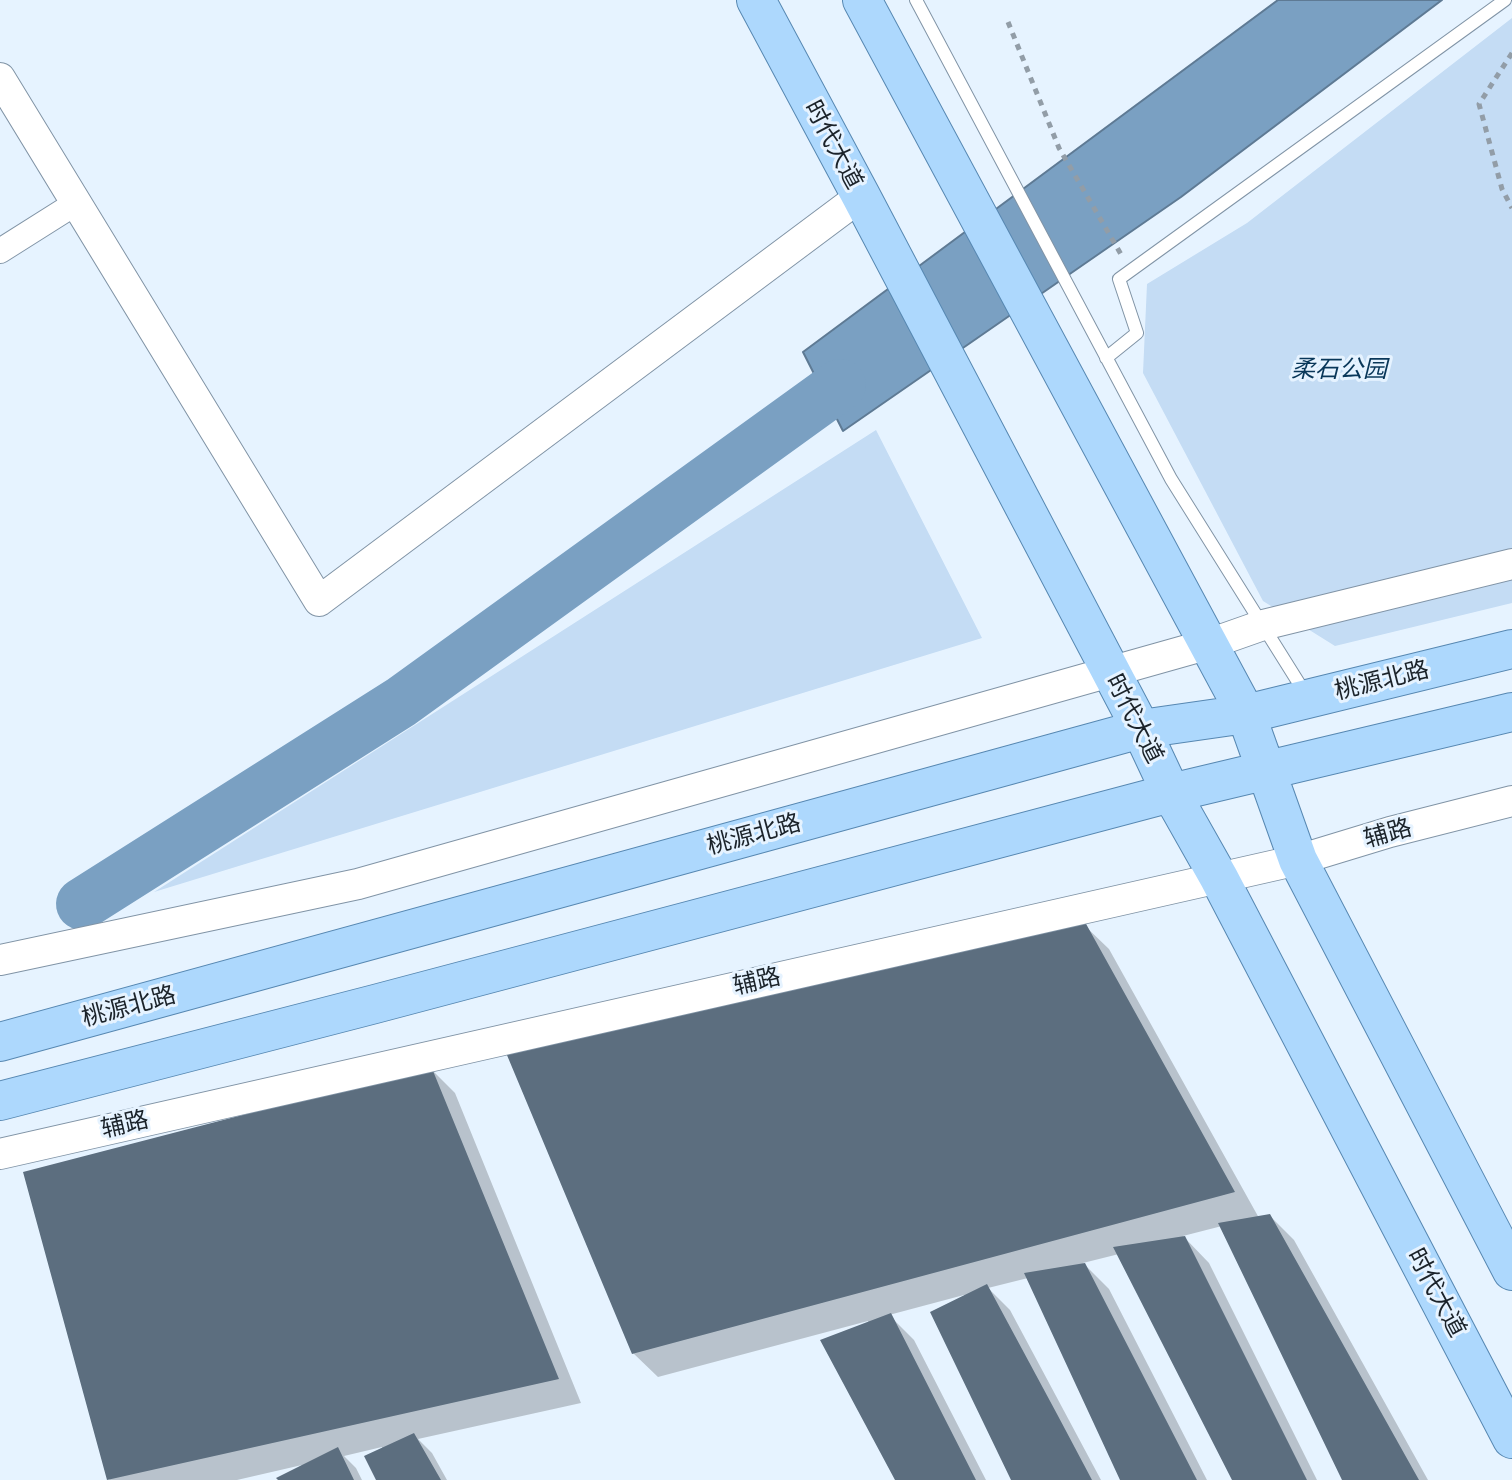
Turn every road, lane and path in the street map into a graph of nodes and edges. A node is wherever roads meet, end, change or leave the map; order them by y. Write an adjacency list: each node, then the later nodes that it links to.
1 (756, 0): 8 (main road, 时代大道)
2 (862, 0): 16 (main road)
3 (916, 0): 13 (lane)
4 (1505, 0): 12 (lane)
5 (1008, 22): 12 (path)
6 (1512, 53): 10 (path)
7 (0, 78): 9 (street)
8 (861, 196): 9 (street); 18 (main road, 时代大道)
9 (76, 203): 11 (street)
10 (1512, 208)
11 (0, 251)
12 (1131, 270): 13 (lane)
13 (1106, 358): 15 (lane)
14 (1512, 564): 15 (street)
15 (1263, 625): 16 (street); 19 (lane)
16 (1209, 644): 18 (street); 21 (main road)
17 (1512, 649): 19 (main road, 桃源北路)
18 (1110, 671): 22 (main road, 时代大道); 28 (street)
19 (1308, 699): 21 (main road, 桃源北路)
20 (1512, 712): 23 (main road)
21 (1246, 714): 22 (main road, 桃源北路); 23 (main road)
22 (1141, 729): 24 (main road, 时代大道); 29 (main road, 桃源北路)
23 (1267, 771): 24 (main road); 26 (main road)
24 (1171, 793): 27 (main road, 时代大道); 30 (main road)
25 (1512, 801): 26 (street, 辅路)
26 (1298, 860): 27 (street, 辅路); 32 (main road)
27 (1219, 878): 31 (street, 辅路); 33 (main road, 时代大道)
28 (0, 960)
29 (0, 1042)
30 (0, 1101)
31 (0, 1154)
32 (1512, 1271)
33 (1512, 1439)

